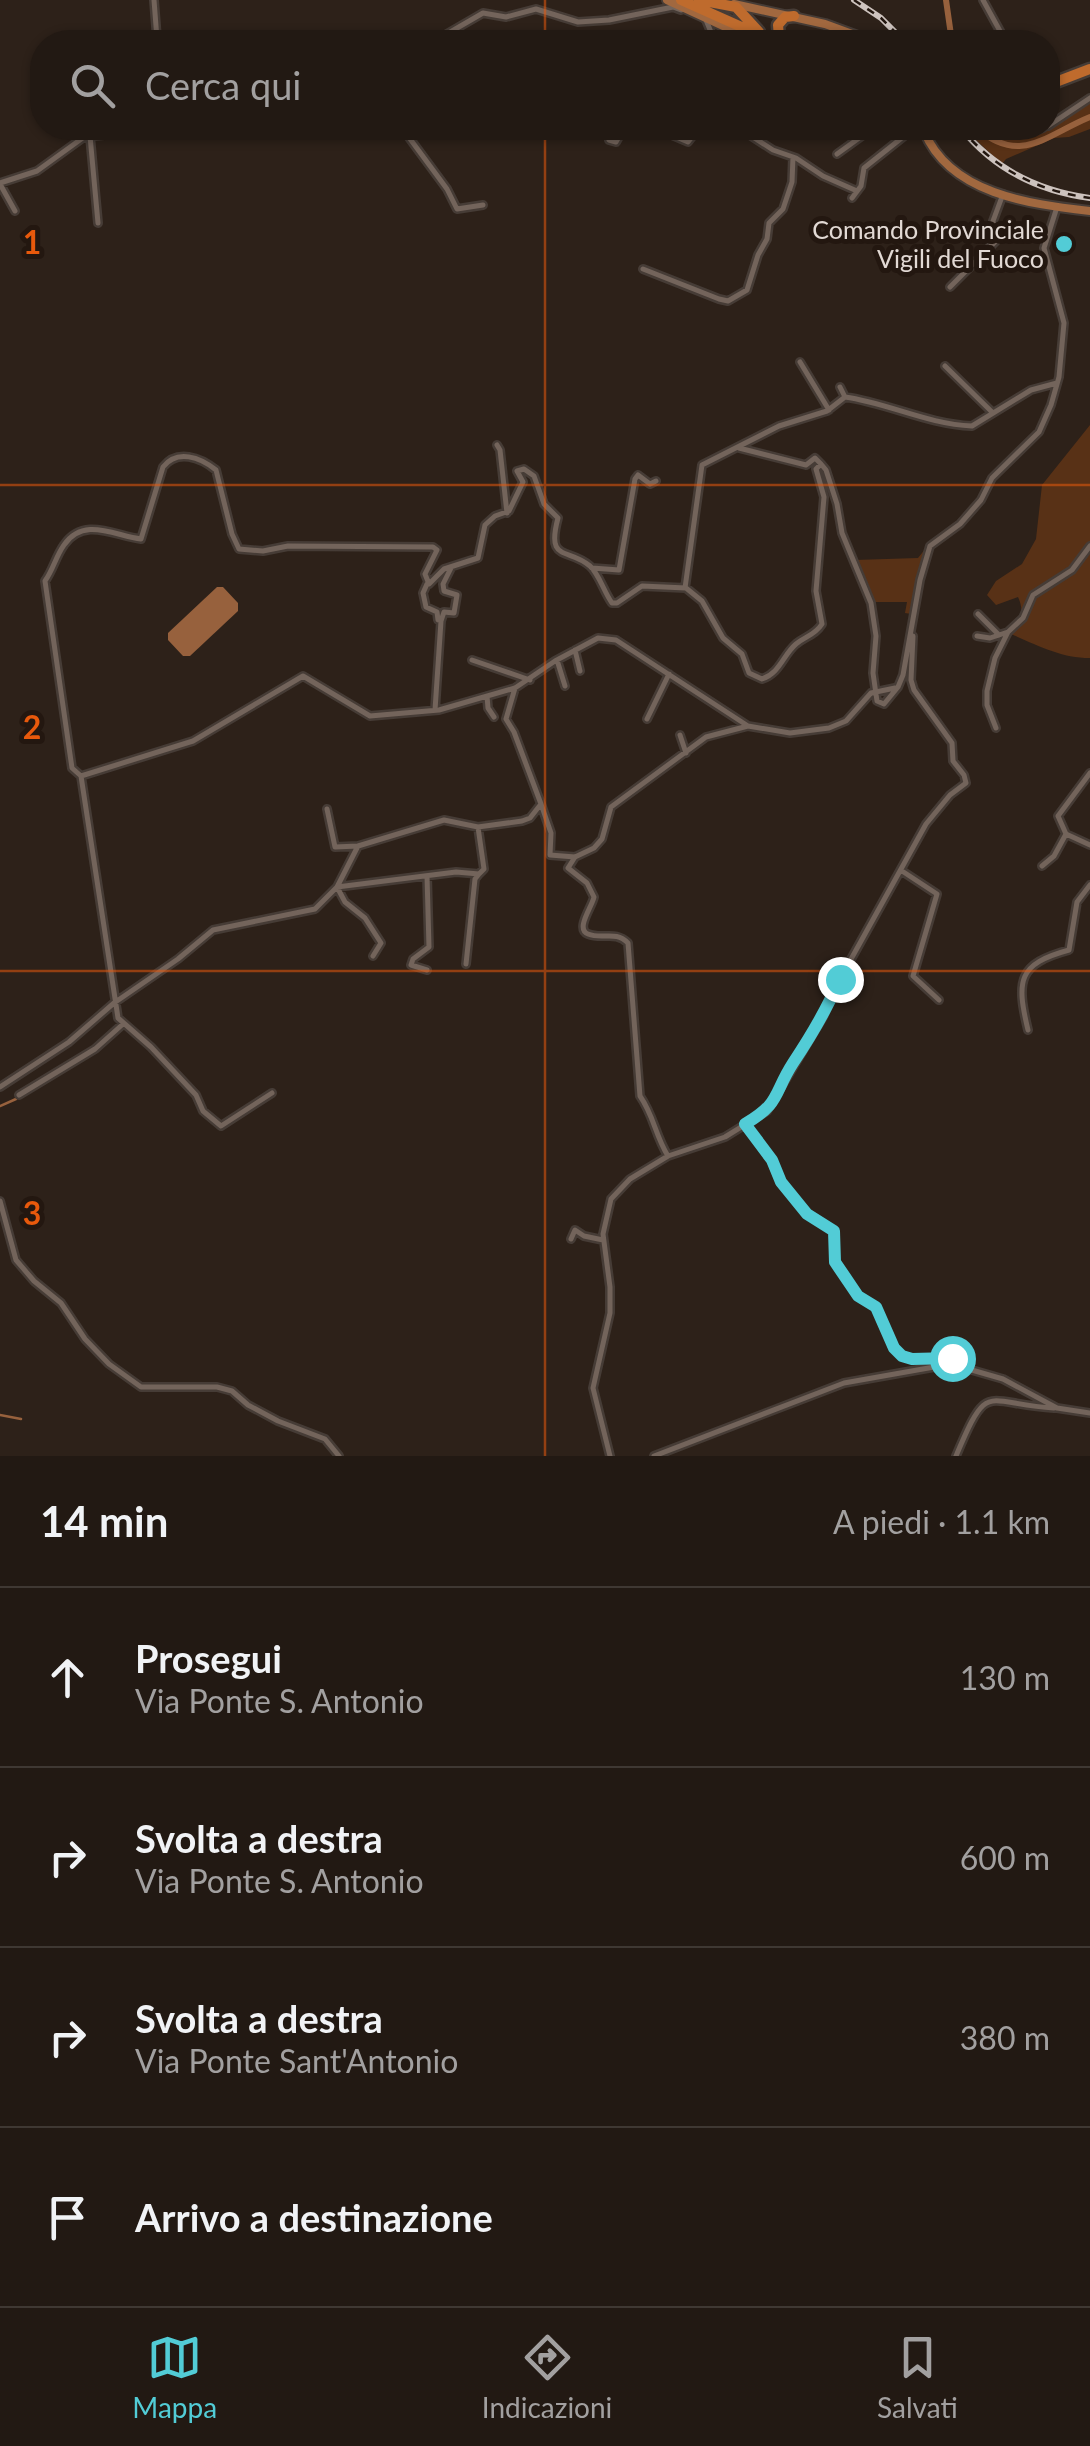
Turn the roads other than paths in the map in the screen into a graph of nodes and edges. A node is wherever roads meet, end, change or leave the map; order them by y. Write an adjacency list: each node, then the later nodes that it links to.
1 (154, 0): 10 (street)
2 (668, 0): 8 (main road)
3 (682, 0): 14 (highway)
4 (690, 0): 15 (highway)
5 (700, 0): 7 (highway)
6 (983, 0): 19 (street)
7 (724, 2): 9 (main road); 16 (highway)
8 (702, 16): 11 (street); 12 (street); 13 (main road)
9 (794, 16): 17 (highway); 18 (main road)
10 (156, 30)
11 (454, 30)
12 (712, 30)
13 (732, 30)
14 (745, 30)
15 (747, 30)
16 (752, 30)
17 (778, 30)
18 (837, 30)
19 (999, 30)
20 (1090, 69): 21 (highway)
21 (1060, 80)
22 (1090, 98): 23 (street)
23 (1060, 117)
24 (80, 140): 35 (street)
25 (90, 140): 43 (street)
26 (411, 140): 39 (street)
27 (609, 140): 28 (street)
28 (617, 140)
29 (758, 140): 34 (street)
30 (857, 140): 33 (street)
31 (905, 140): 36 (street)
32 (926, 140): 37 (main road)
33 (838, 154)
34 (793, 157): 36 (street); 44 (street)
35 (0, 183): 41 (street)
36 (857, 191): 38 (street)
37 (1003, 194): 40 (main road); 45 (street)
38 (852, 198)
39 (483, 206)
40 (1057, 207): 42 (main road); 48 (street)
41 (15, 211)
42 (1090, 212)
43 (98, 222)
44 (643, 269)
45 (950, 287)
46 (800, 362): 51 (street)
47 (945, 366): 52 (street)
48 (1057, 383): 52 (street); 65 (street)
49 (840, 387): 50 (street)
50 (845, 397): 51 (street); 52 (street)
51 (829, 410): 54 (street)
52 (992, 413)
53 (497, 445): 57 (street)
54 (738, 447): 55 (street); 62 (street)
55 (821, 464): 62 (street); 79 (street)
56 (656, 481): 60 (street)
57 (507, 513): 59 (street); 60 (street)
58 (1090, 546): 66 (street)
59 (452, 566): 61 (street); 64 (street)
60 (592, 568): 62 (street)
61 (427, 584): 64 (street); 89 (street)
62 (684, 588)
63 (978, 614): 67 (street)
64 (441, 621): 81 (street)
65 (912, 624): 77 (street); 98 (street)
66 (1008, 632): 67 (street); 85 (street)
67 (1000, 634): 68 (street)
68 (977, 636)
69 (575, 650): 71 (street); 72 (street); 73 (street)
70 (472, 660): 74 (street)
71 (557, 660): 74 (street); 75 (street)
72 (580, 670)
73 (671, 676): 76 (street); 83 (street); 84 (street)
74 (530, 680): 78 (street)
75 (565, 686)
76 (670, 686)
77 (898, 687): 79 (street); 79 (street)
78 (516, 688): 80 (street); 90 (street)
79 (876, 694): 84 (street)
80 (487, 696): 81 (street); 82 (street)
81 (435, 710): 89 (street)
82 (494, 718)
83 (648, 718)
84 (748, 726): 87 (street)
85 (996, 728)
86 (680, 736): 87 (street)
87 (686, 753): 96 (street)
88 (1090, 773): 93 (street)
89 (81, 776): 107 (street)
90 (542, 804): 92 (street); 96 (street)
91 (327, 810): 95 (street)
92 (478, 827): 95 (street); 99 (street)
93 (1066, 834): 94 (street); 97 (street)
94 (1090, 845)
95 (358, 846): 102 (street)
96 (576, 856): 114 (street)
97 (1042, 866)
98 (902, 871): 106 (street); 113 (street)
99 (479, 874): 100 (street); 104 (street)
100 (427, 876): 102 (street); 105 (street)
101 (1090, 886): 109 (street)
102 (337, 887): 103 (street); 107 (street)
103 (373, 956)
104 (466, 964)
105 (427, 970)
106 (939, 1000)
107 (114, 1003): 108 (street); 110 (street)
108 (123, 1024): 111 (street); 112 (street)
109 (1028, 1030)
110 (0, 1087)
111 (272, 1092)
112 (18, 1094)
113 (745, 1124): 114 (street); 118 (street)
114 (668, 1156): 117 (street)
115 (0, 1201): 121 (street)
116 (572, 1240): 117 (street)
117 (604, 1240): 122 (street)
118 (962, 1365): 119 (street); 123 (street)
119 (1056, 1408): 120 (street); 124 (street)
120 (1090, 1413)
121 (339, 1456)
122 (610, 1456)
123 (654, 1456)
124 (956, 1456)

